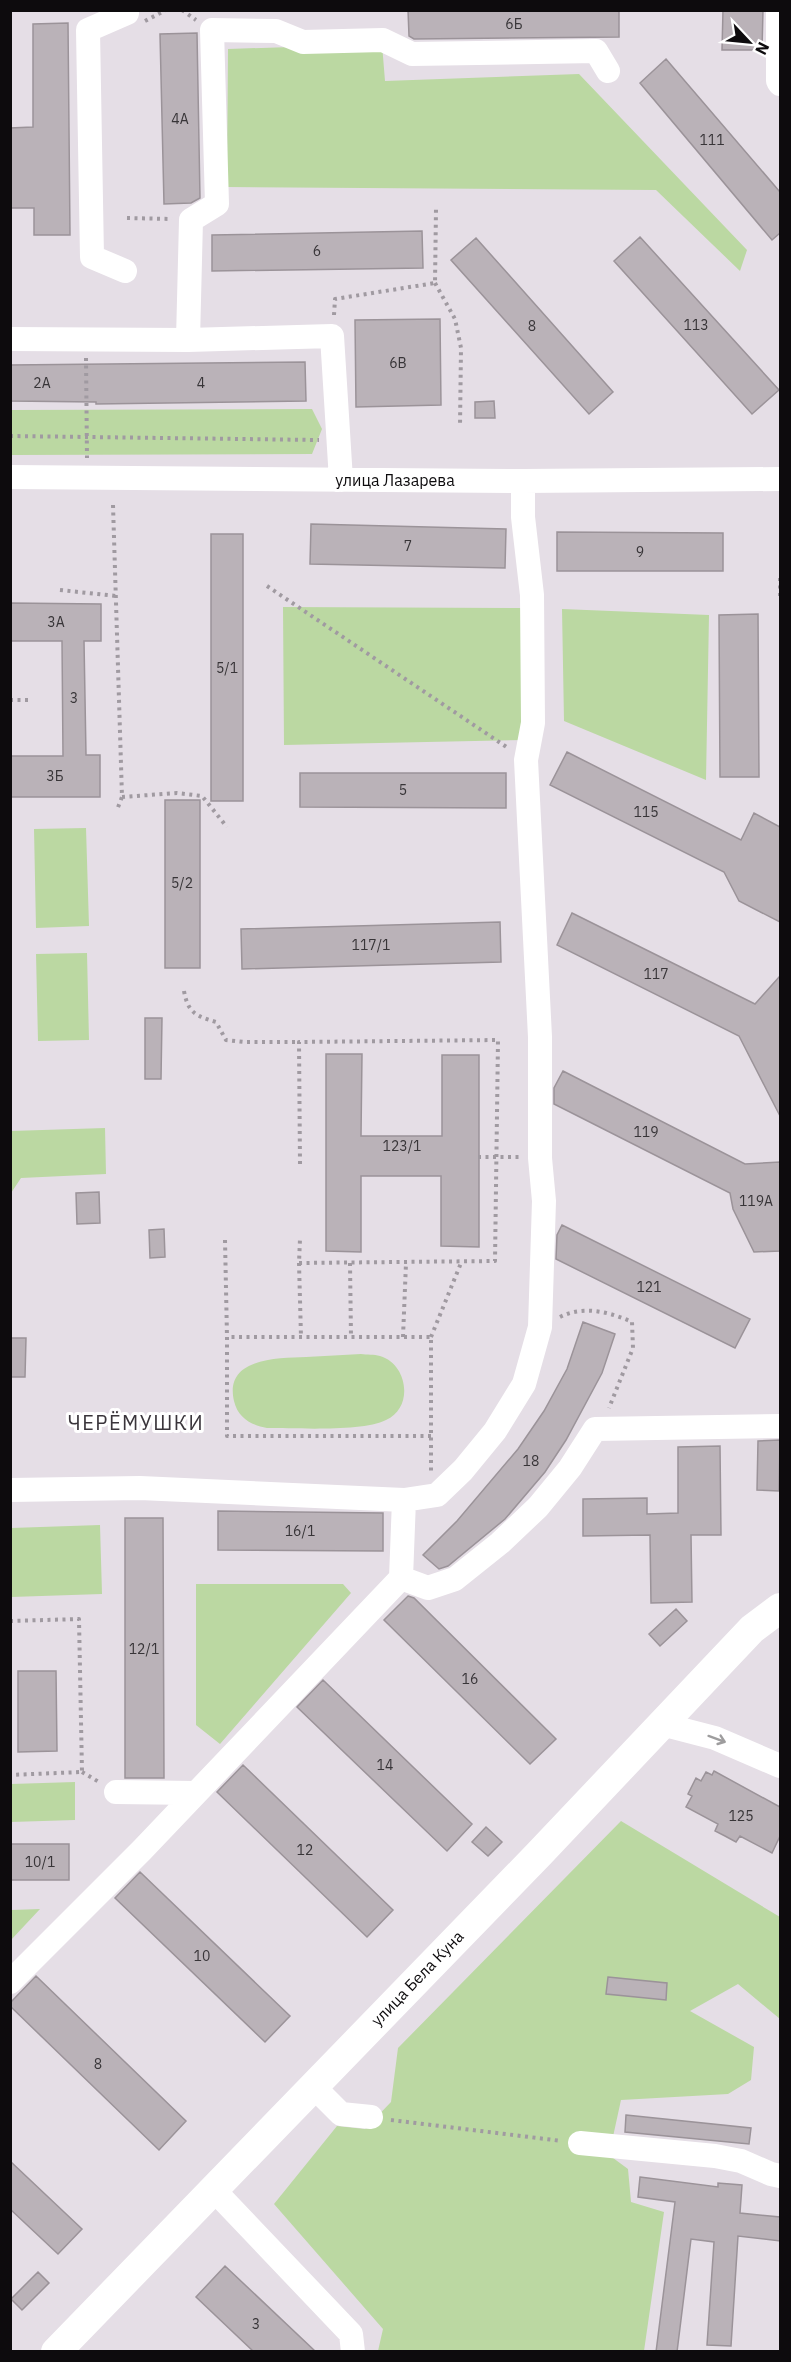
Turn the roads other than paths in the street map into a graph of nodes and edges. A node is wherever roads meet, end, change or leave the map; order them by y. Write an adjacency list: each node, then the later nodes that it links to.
1 (778, 10): 4 (street)
2 (127, 13): 5 (street)
3 (608, 71): 7 (street)
4 (780, 84)
5 (125, 271)
6 (10, 339): 7 (street)
7 (188, 340): 10 (street)
8 (10, 477): 10 (street, улица Лазарева)
9 (780, 479): 11 (street, улица Лазарева)
10 (341, 480): 11 (street, улица Лазарева)
11 (523, 481): 14 (street)
12 (780, 1426): 15 (street)
13 (10, 1490): 14 (street)
14 (404, 1500): 15 (street)
15 (401, 1578): 20 (street)
16 (780, 1608): 17 (main road, улица Бела Куна)
17 (661, 1724): 18 (street, one-way to 18); 22 (main road, улица Бела Куна)
18 (780, 1766)
19 (116, 1792): 20 (street)
20 (196, 1793): 21 (street)
21 (10, 1982)
22 (313, 2086): 23 (street); 26 (main road, улица Бела Куна)
23 (371, 2117)
24 (580, 2143): 25 (street)
25 (780, 2176)
26 (213, 2189): 27 (main road, улица Бела Куна); 28 (street)
27 (56, 2352)
28 (353, 2352)

